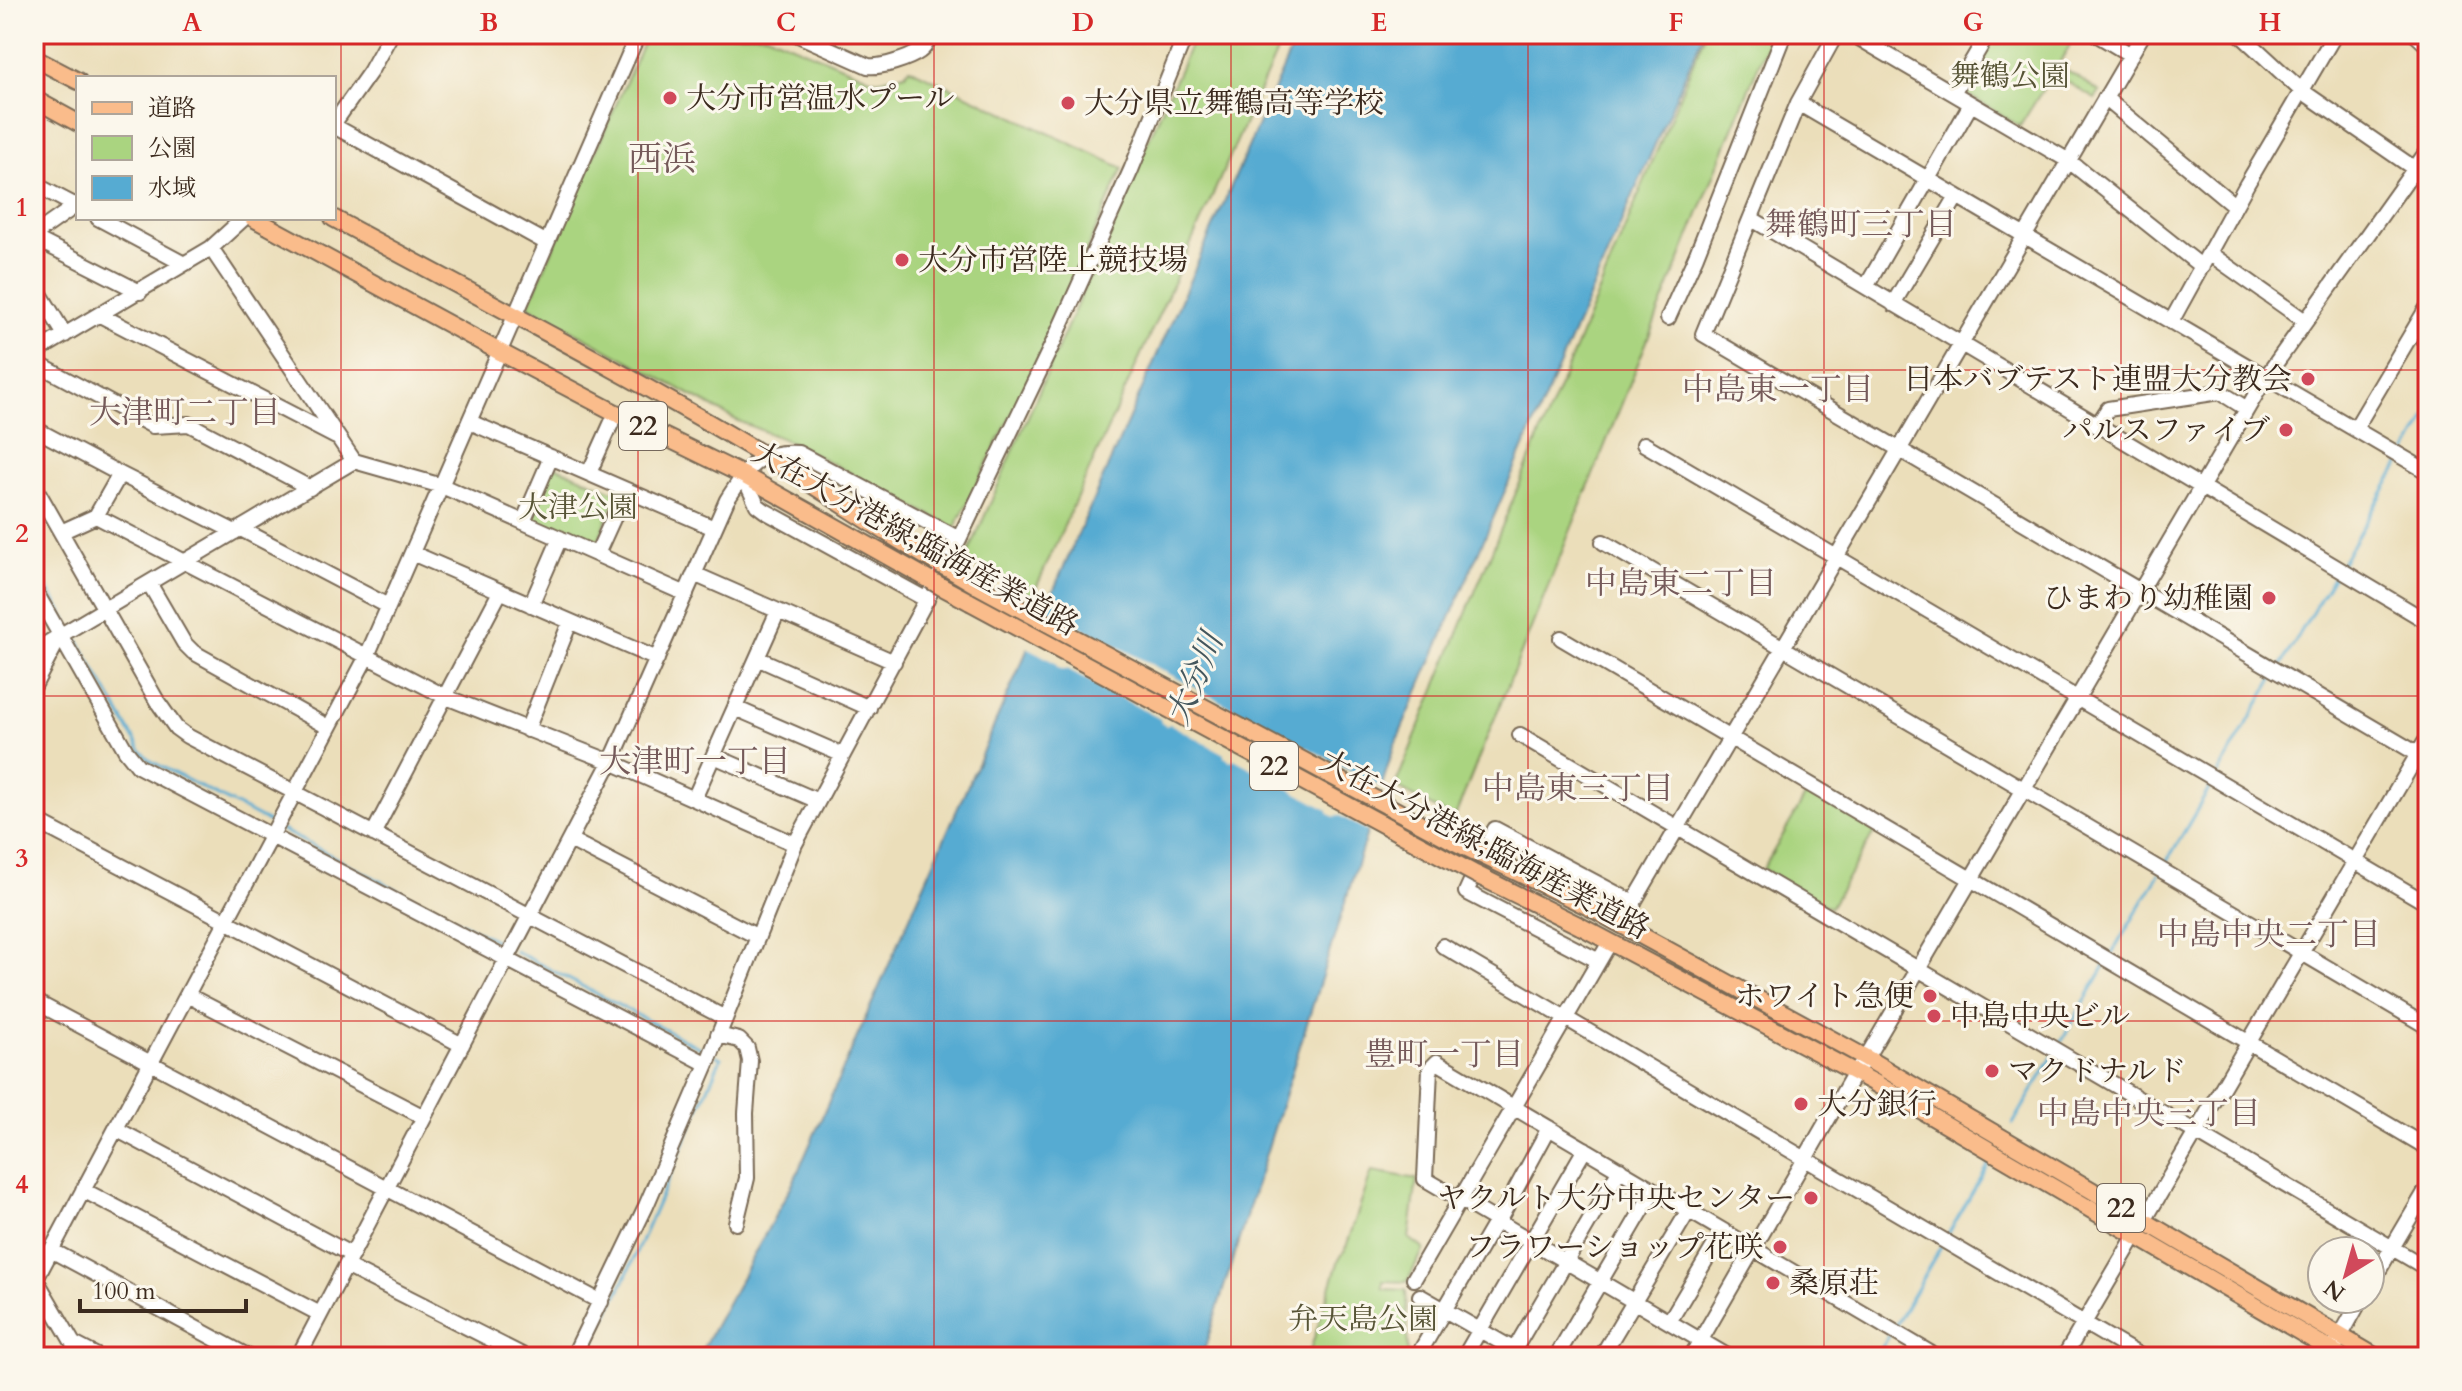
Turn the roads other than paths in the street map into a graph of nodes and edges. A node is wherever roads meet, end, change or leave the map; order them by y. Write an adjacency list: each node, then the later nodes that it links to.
1 (391, 34): 26 (street)
2 (638, 34): 46 (street)
3 (796, 34): 4 (street)
4 (931, 34)
5 (1186, 34): 94 (street)
6 (1784, 34): 58 (street)
7 (1836, 34): 24 (street)
8 (1852, 34): 21 (street)
9 (1988, 34): 21 (street)
10 (2096, 34): 17 (street)
11 (2143, 34): 17 (street)
12 (2240, 34): 20 (street)
13 (2317, 34): 15 (street)
14 (2415, 34): 16 (street)
15 (2332, 40): 20 (street)
16 (2428, 46)
17 (2131, 55): 22 (street)
18 (34, 58): 19 (main road)
19 (76, 80)
20 (2302, 91): 31 (street); 37 (street)
21 (1953, 93): 25 (street)
22 (2105, 98): 30 (street); 37 (street)
23 (34, 99): 27 (main road)
24 (1798, 103): 33 (street); 39 (street)
25 (1971, 104): 30 (street); 33 (street)
26 (336, 121)
27 (76, 122)
28 (336, 125): 46 (street)
29 (2428, 150): 31 (street)
30 (2069, 161): 45 (street); 50 (street)
31 (2413, 170): 32 (street); 59 (street)
32 (2428, 178)
33 (1928, 179): 35 (street); 52 (street)
34 (34, 184): 36 (street)
35 (1957, 196): 45 (street); 54 (street)
36 (76, 205)
37 (2235, 206): 48 (street)
38 (76, 207): 44 (street)
39 (1752, 219): 52 (street); 75 (street)
40 (102, 220): 49 (street)
41 (242, 220): 47 (street)
42 (257, 220): 63 (main road, 大在大分港線;臨海産業道路 / 22)
43 (336, 220): 57 (main road, 大在大分港線;臨海産業道路 / 22)
44 (34, 236): 53 (street)
45 (2025, 236): 60 (street); 62 (street)
46 (547, 243): 57 (street)
47 (211, 248): 49 (street); 73 (street)
48 (2209, 253): 50 (street); 59 (street)
49 (184, 264): 53 (street)
50 (2202, 267): 60 (street)
51 (34, 284): 61 (street)
52 (1866, 287): 54 (street)
53 (140, 292): 56 (street)
54 (1893, 304): 62 (street)
55 (2428, 306): 71 (street)
56 (100, 315): 61 (street); 73 (street)
57 (515, 316): 63 (street); 76 (main road, 大在大分港線;臨海産業道路 / 22)
58 (1668, 318)
59 (2305, 321): 66 (street)
60 (2171, 322): 66 (street)
61 (65, 335): 64 (street)
62 (1961, 345): 70 (street); 75 (street)
63 (500, 352): 68 (main road, 大在大分港線;臨海産業道路 / 22); 69 (street)
64 (34, 353)
65 (34, 362): 85 (street)
66 (2266, 377): 67 (street); 71 (street)
67 (2247, 409): 70 (street); 86 (street)
68 (616, 413): 80 (street); 82 (main road, 大在大分港線;臨海産業道路 / 22)
69 (470, 422): 77 (street); 84 (street)
70 (2097, 426): 86 (street)
71 (2355, 429): 79 (street)
72 (34, 432): 81 (street)
73 (340, 439): 78 (street)
74 (1644, 444): 98 (street)
75 (1900, 450): 98 (street); 103 (street)
76 (765, 456): 82 (street); 94 (street); 151 (main road, 大在大分港線;臨海産業道路 / 22, bridge)
77 (551, 457): 80 (street); 89 (street)
78 (354, 461): 84 (street); 85 (street)
79 (2428, 472)
80 (589, 473): 87 (street)
81 (120, 474): 88 (street); 91 (street)
82 (743, 475): 90 (street); 106 (street); 153 (main road, 大在大分港線;臨海産業道路 / 22, bridge)
83 (34, 485): 92 (street)
84 (442, 486): 89 (street); 96 (street)
85 (310, 488): 91 (street)
86 (2200, 488): 103 (street); 112 (street)
87 (626, 490): 90 (street); 97 (street)
88 (96, 516): 92 (street); 99 (street)
89 (523, 522): 93 (street)
90 (714, 528): 100 (street)
91 (238, 530): 99 (street); 108 (street)
92 (61, 532): 109 (street)
93 (560, 538): 97 (street); 107 (street)
94 (959, 539): 106 (street)
95 (1603, 542): 115 (street)
96 (412, 553): 104 (street); 108 (street)
97 (597, 554): 105 (street)
98 (1837, 558): 115 (street); 123 (street)
99 (183, 563): 101 (street); 117 (street)
100 (694, 574): 105 (street); 110 (street)
101 (149, 583): 109 (street); 126 (street)
102 (34, 589): 113 (street)
103 (2140, 591): 123 (street); 133 (street)
104 (500, 592): 107 (street); 122 (street)
105 (686, 594): 119 (street)
106 (927, 600): 120 (street)
107 (531, 605): 111 (street)
108 (388, 606): 117 (street)
109 (105, 609): 113 (street); 136 (street)
110 (778, 611): 118 (street); 120 (street)
111 (570, 622): 119 (street); 127 (street)
112 (2428, 622)
113 (68, 632): 116 (street); 121 (street); 141 (street)
114 (1561, 638): 130 (street)
115 (1784, 648): 130 (street); 135 (street)
116 (34, 651)
117 (366, 658): 122 (street); 126 (street)
118 (757, 658): 124 (street); 125 (street)
119 (657, 659): 134 (street)
120 (894, 662): 125 (street)
121 (34, 686)
122 (446, 697): 127 (street); 142 (street)
123 (2077, 698): 135 (street); 145 (street)
124 (735, 708): 131 (street); 132 (street)
125 (869, 708): 131 (street)
126 (328, 727): 136 (street)
127 (527, 730): 134 (street)
128 (1520, 735): 140 (street)
129 (2428, 737): 133 (street)
130 (1731, 738): 140 (street); 146 (street)
131 (843, 755): 138 (street)
132 (714, 756): 137 (street); 138 (street)
133 (2423, 757): 145 (street)
134 (611, 762): 137 (street); 143 (street)
135 (2024, 789): 146 (street); 156 (street)
136 (294, 793): 141 (street); 142 (street)
137 (694, 799): 144 (street)
138 (818, 801): 144 (street)
139 (34, 820): 150 (street)
140 (1678, 828): 147 (street); 158 (street)
141 (274, 830): 150 (street); 155 (street)
142 (373, 834): 149 (street)
143 (570, 840): 149 (street); 152 (street)
144 (795, 844): 152 (street)
145 (2355, 861): 148 (street); 156 (street)
146 (1971, 879): 158 (street); 164 (street)
147 (1634, 903): 151 (street); 157 (street)
148 (2428, 904)
149 (530, 916): 155 (street); 161 (street)
150 (226, 921): 159 (street); 165 (street)
151 (1621, 924): 167 (main road, 大在大分港線;臨海産業道路 / 22)
152 (758, 937): 161 (street)
153 (1610, 942): 157 (street); 169 (main road, 大在大分港線;臨海産業道路 / 22)
154 (1443, 946): 162 (street)
155 (510, 953): 165 (street); 166 (street)
156 (2301, 953): 163 (street); 164 (street)
157 (1599, 961): 162 (street)
158 (1918, 970): 167 (street); 174 (street)
159 (187, 995): 168 (street); 171 (street)
160 (34, 1001): 168 (street)
161 (725, 1018): 166 (street)
162 (1566, 1018): 170 (street); 177 (street)
163 (2428, 1027)
164 (2249, 1042): 174 (street); 175 (street)
165 (462, 1045): 171 (street)
166 (711, 1052): 186 (street); 201 (street)
167 (1866, 1058): 169 (street); 187 (main road, 大在大分港線;臨海産業道路 / 22)
168 (150, 1063): 173 (street); 180 (street)
169 (1855, 1072): 177 (street); 187 (main road, 大在大分港線;臨海産業道路 / 22)
170 (1514, 1107): 172 (street); 183 (street); 183 (street)
171 (424, 1117): 180 (street)
172 (1549, 1128): 176 (street); 185 (street)
173 (116, 1129): 181 (street); 194 (street)
174 (2196, 1133): 187 (street); 191 (street)
175 (2428, 1148)
176 (1585, 1149): 178 (street); 189 (street)
177 (1805, 1159): 190 (street); 207 (street)
178 (1620, 1169): 182 (street); 195 (street)
179 (2428, 1187): 191 (street)
180 (387, 1188): 194 (street); 201 (street)
181 (83, 1190): 192 (street); 204 (street)
182 (1654, 1190): 184 (street); 199 (street)
183 (1460, 1200): 185 (street); 198 (street)
184 (1689, 1210): 188 (street); 202 (street)
185 (1498, 1222): 189 (street); 203 (street)
186 (736, 1223)
187 (2140, 1228): 207 (street); 210 (main road, 大在大分港線;臨海産業道路 / 22)
188 (1723, 1231): 190 (street); 206 (street)
189 (1531, 1241): 195 (street); 208 (street)
190 (1753, 1248): 209 (street); 224 (street)
191 (2392, 1248): 193 (street); 196 (street)
192 (51, 1250): 197 (street); 214 (street)
193 (2386, 1258)
194 (349, 1260): 204 (street); 216 (street)
195 (1566, 1262): 199 (street); 212 (street)
196 (2428, 1269)
197 (35, 1278): 211 (street)
198 (1414, 1279)
199 (1601, 1282): 202 (street); 220 (street)
200 (1420, 1296): 203 (street)
201 (601, 1302): 217 (street)
202 (1635, 1302): 206 (street); 221 (street)
203 (1444, 1309): 208 (street); 218 (street)
204 (320, 1314): 215 (street)
205 (2353, 1315): 210 (street)
206 (1669, 1322): 209 (street)
207 (2084, 1323): 225 (street); 226 (street)
208 (1480, 1329): 212 (street); 219 (street)
209 (1699, 1340): 222 (street); 223 (street)
210 (2338, 1345): 227 (main road, 大在大分港線;臨海産業道路 / 22)
211 (77, 1350): 213 (street)
212 (1517, 1355)
213 (99, 1357)
214 (249, 1357)
215 (298, 1357)
216 (526, 1357)
217 (573, 1357)
218 (1417, 1357)
219 (1464, 1357)
220 (1556, 1357)
221 (1601, 1357)
222 (1691, 1357)
223 (1729, 1357)
224 (1937, 1357)
225 (2064, 1357)
226 (2142, 1357)
227 (2376, 1357)

